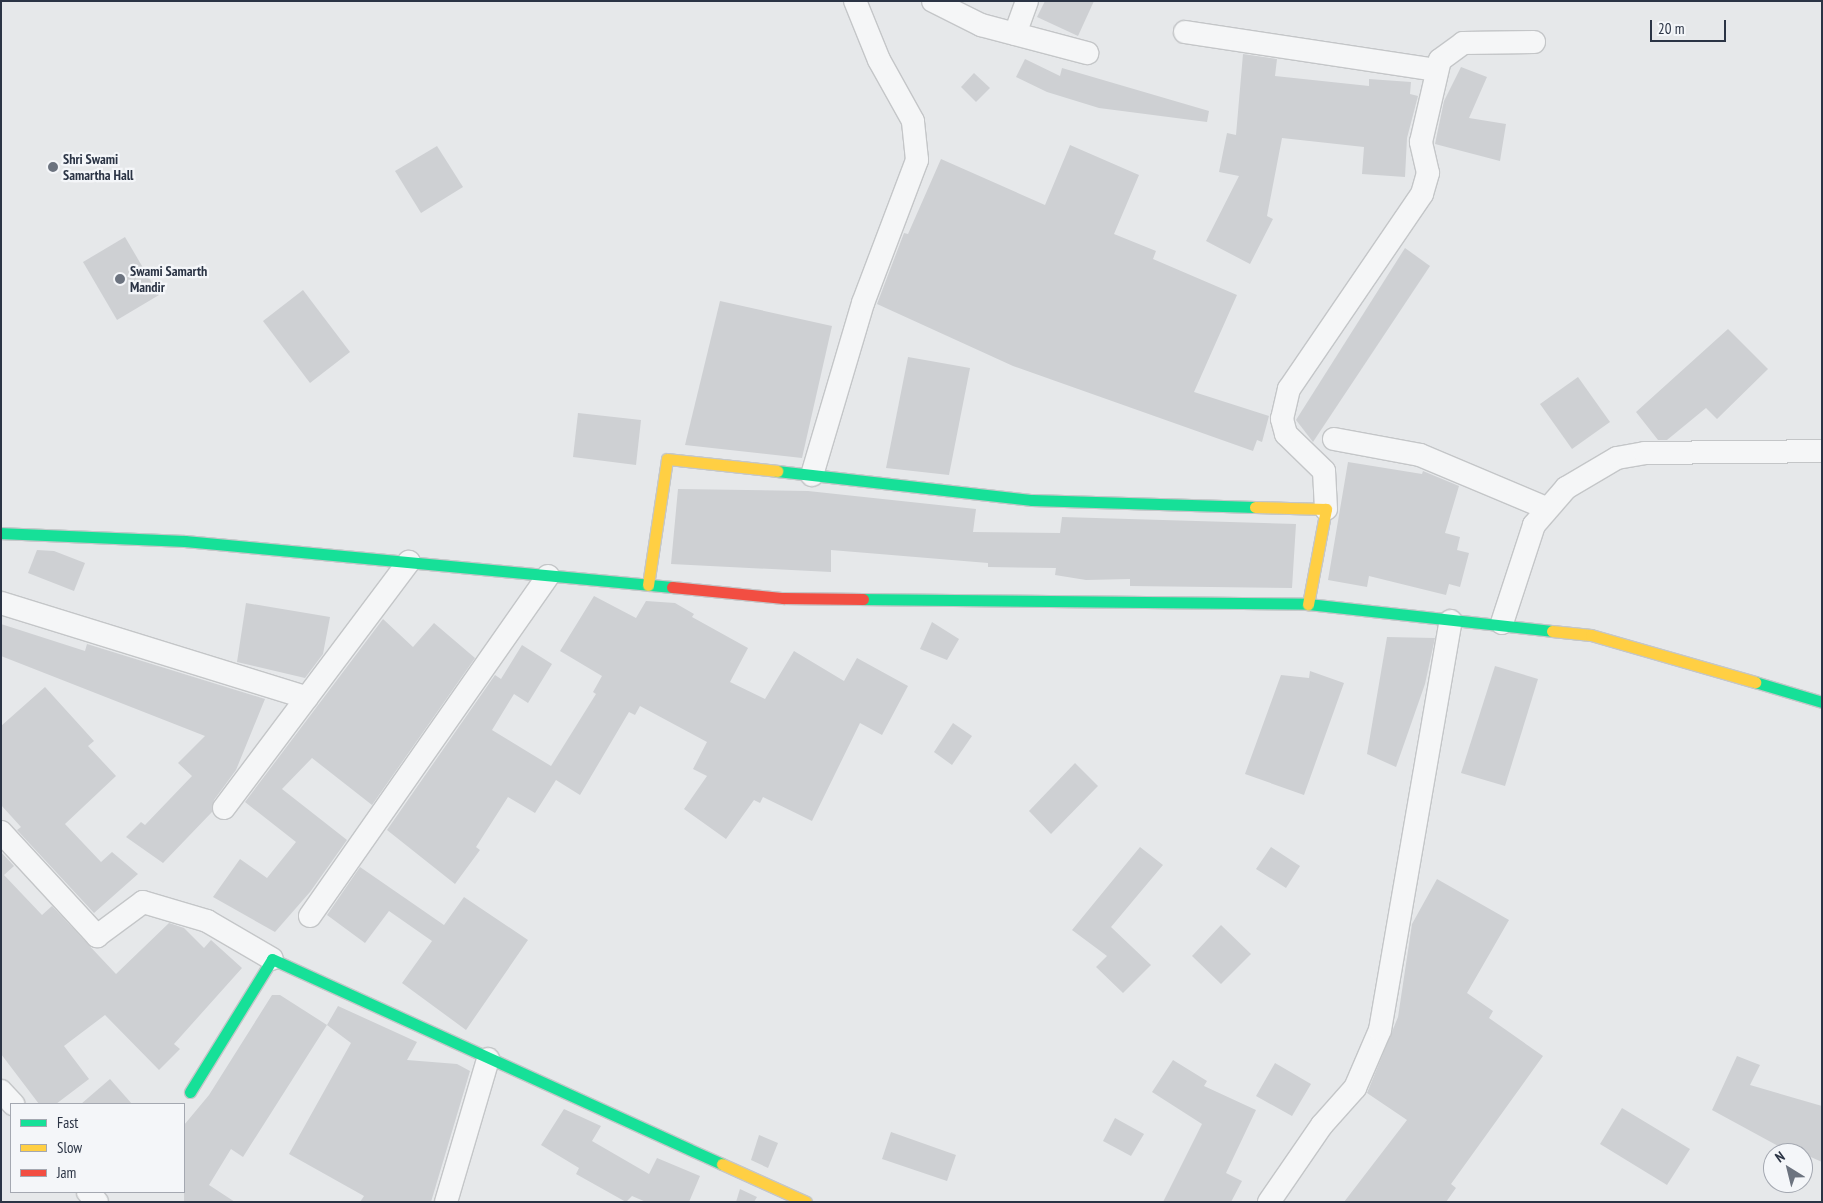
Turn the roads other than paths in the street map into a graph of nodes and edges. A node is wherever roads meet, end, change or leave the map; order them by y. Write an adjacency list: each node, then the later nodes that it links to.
1 (854, 1): 11 (street)
2 (933, 1): 5 (street)
3 (1028, 1): 5 (street)
4 (1185, 32): 8 (street)
5 (1015, 34): 7 (street)
6 (1534, 42): 8 (street)
7 (1087, 53)
8 (1436, 70): 13 (street)
9 (1334, 439): 12 (street)
10 (1822, 450): 12 (street)
11 (812, 475): 13 (street); 17 (street)
12 (1546, 508): 21 (street)
13 (1326, 509): 19 (street)
14 (2, 536): 15 (street)
15 (409, 562): 16 (street); 22 (street)
16 (548, 576): 17 (street); 26 (street)
17 (648, 585): 19 (street)
18 (1, 603): 22 (street)
19 (1308, 604): 20 (street)
20 (1451, 621): 21 (street); 34 (street)
21 (1502, 623): 23 (street)
22 (307, 698): 24 (street)
23 (1822, 702)
24 (224, 808)
25 (1, 832): 27 (street)
26 (310, 916)
27 (272, 958): 28 (street); 30 (street)
28 (488, 1059): 32 (street); 33 (street)
29 (1, 1091): 31 (street)
30 (190, 1092)
31 (12, 1103)
32 (446, 1202)
33 (806, 1202)
34 (1270, 1202)

